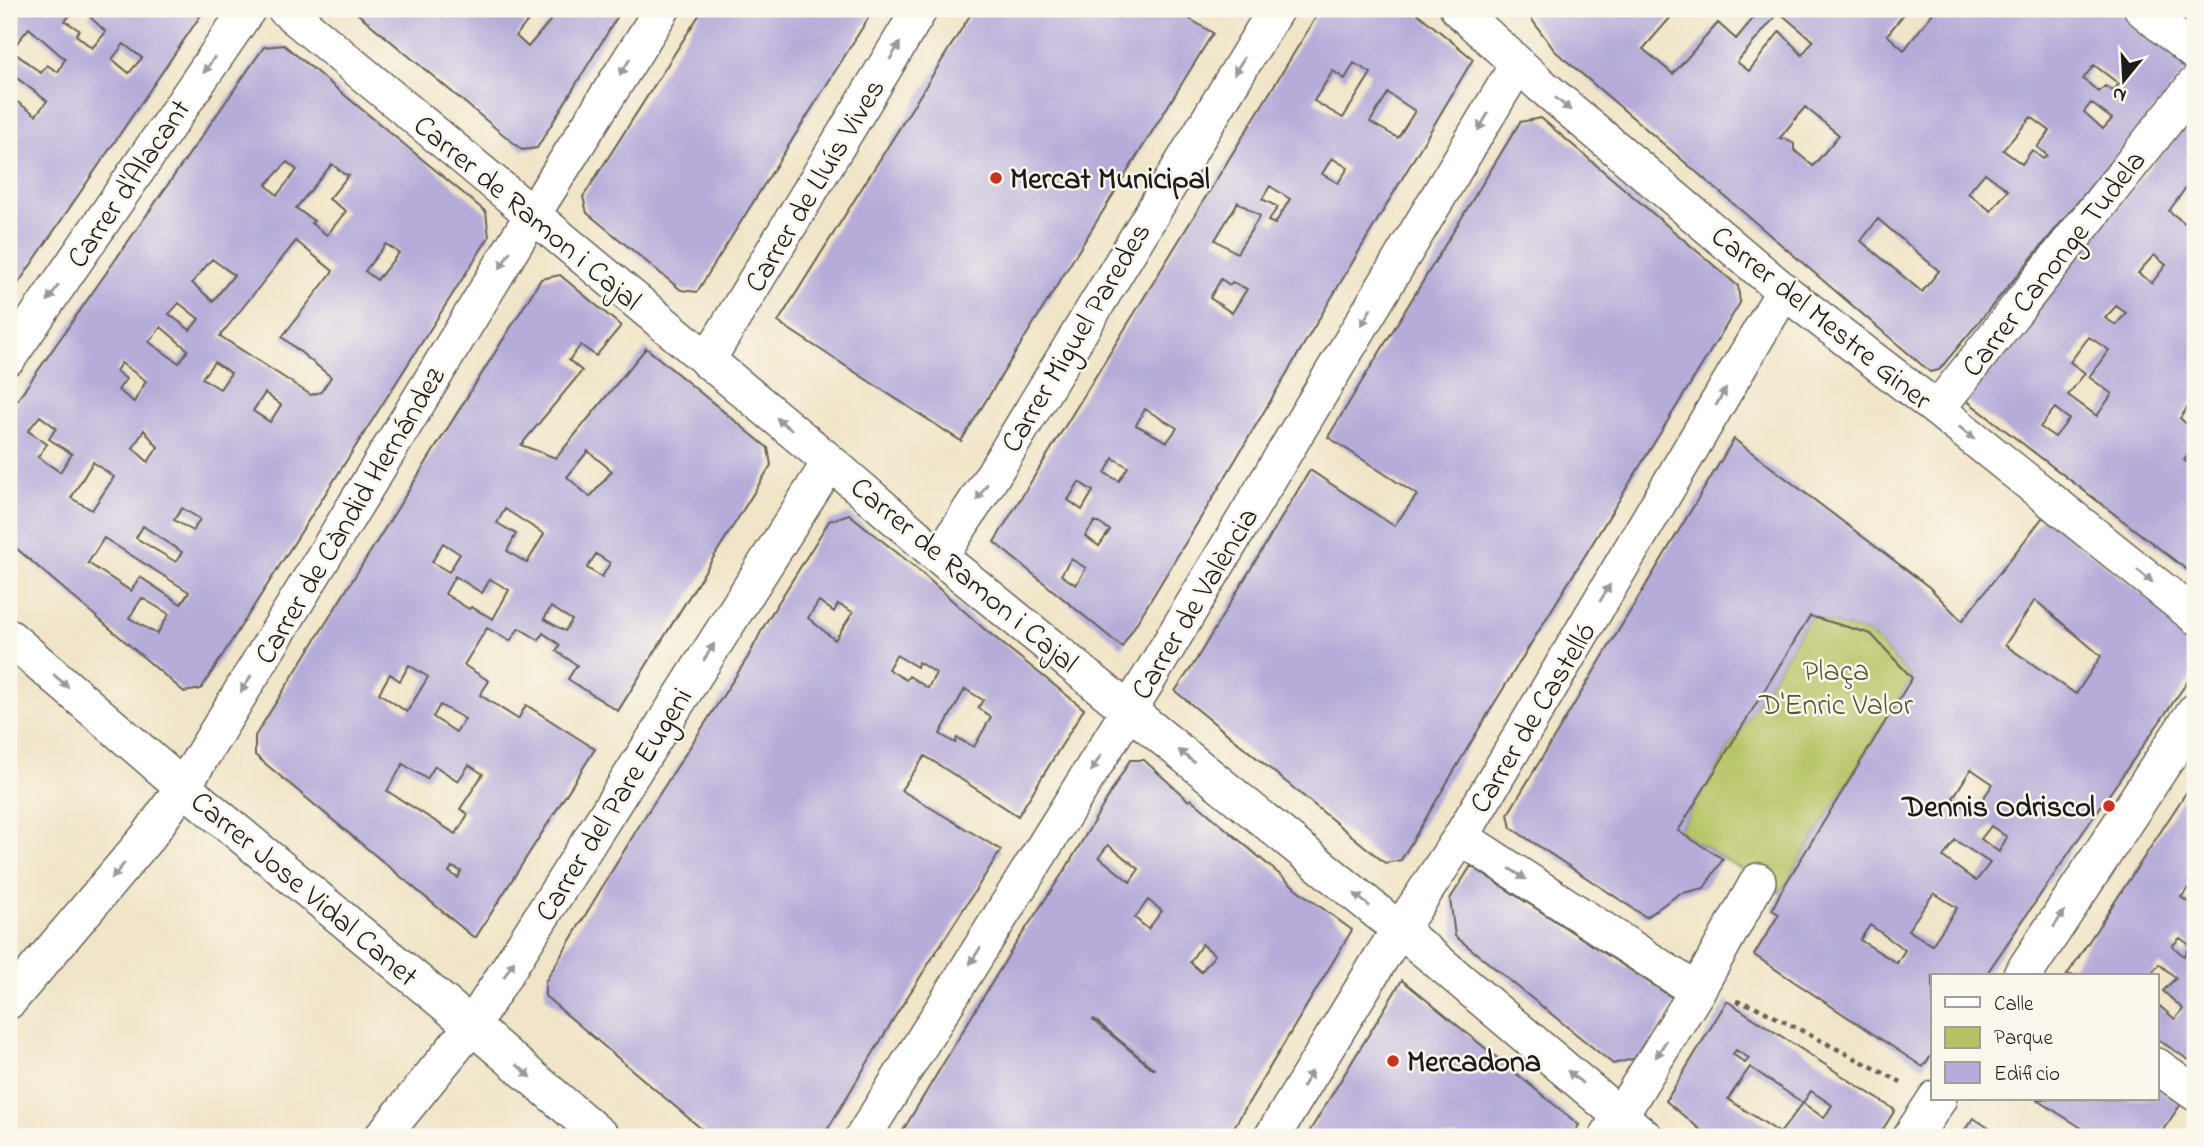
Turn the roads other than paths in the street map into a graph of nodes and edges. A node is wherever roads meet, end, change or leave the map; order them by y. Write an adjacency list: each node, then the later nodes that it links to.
1 (247, 9): 13 (street, Carrer d'Alacant, one-way to 13)
2 (285, 9): 11 (street, Carrer de Ramon i Cajal)
3 (662, 9): 11 (street, Carrer de Càndid Hernández, one-way to 11)
4 (920, 9): 14 (street, Carrer de Lluís Vives, one-way to 4)
5 (1458, 9): 9 (street, Carrer del Mestre Giner)
6 (2141, 9): 8 (street)
7 (1261, 14): 17 (street, Carrer Miguel Paredes, one-way to 17)
8 (2195, 53)
9 (1518, 64): 12 (street, Carrer del Mestre Giner, one-way to 12); 20 (street, Carrer de València, one-way to 20)
10 (2195, 83): 15 (street, Carrer Canonge Tudela)
11 (533, 214): 14 (street, Carrer de Ramon i Cajal); 22 (street, Carrer de Càndid Hernández, one-way to 22)
12 (1784, 291): 15 (street, Carrer del Mestre Giner); 23 (street, Carrer de Castelló, one-way to 12)
13 (9, 357)
14 (707, 361): 16 (street, Carrer de Ramon i Cajal, one-way to 14)
15 (1937, 409): 18 (street, Carrer del Mestre Giner, one-way to 18)
16 (830, 462): 17 (street, Carrer de Ramon i Cajal); 29 (street, Carrer del Pare Eugeni, one-way to 16)
17 (940, 557): 20 (street, Carrer de Ramon i Cajal)
18 (2195, 616)
19 (9, 637): 22 (street, Carrer Jose Vidal Canet, one-way to 22)
20 (1130, 709): 25 (street, Carrer de Ramon i Cajal, one-way to 20); 36 (street, Carrer de València, one-way to 36)
21 (2195, 713): 26 (street, one-way to 21)
22 (183, 787): 28 (street, Carrer de Càndid Hernández, one-way to 28); 29 (street, Carrer Jose Vidal Canet)
23 (1461, 836): 25 (street, Carrer de Castelló); 27 (street, one-way to 27)
24 (1758, 881): 27 (street)
25 (1400, 931): 33 (street, Carrer de Ramon i Cajal, one-way to 25); 37 (street, Carrer de Castelló, one-way to 25)
26 (2027, 974)
27 (1697, 991): 33 (street, one-way to 33)
28 (9, 1002)
29 (472, 1026): 34 (street, Carrer del Pare Eugeni); 35 (street, Carrer Jose Vidal Canet, one-way to 35)
30 (2158, 1067): 32 (street)
31 (1923, 1092): 38 (street)
32 (2195, 1093)
33 (1624, 1130)
34 (382, 1137)
35 (602, 1137)
36 (863, 1137)
37 (1272, 1137)
38 (1912, 1137)

